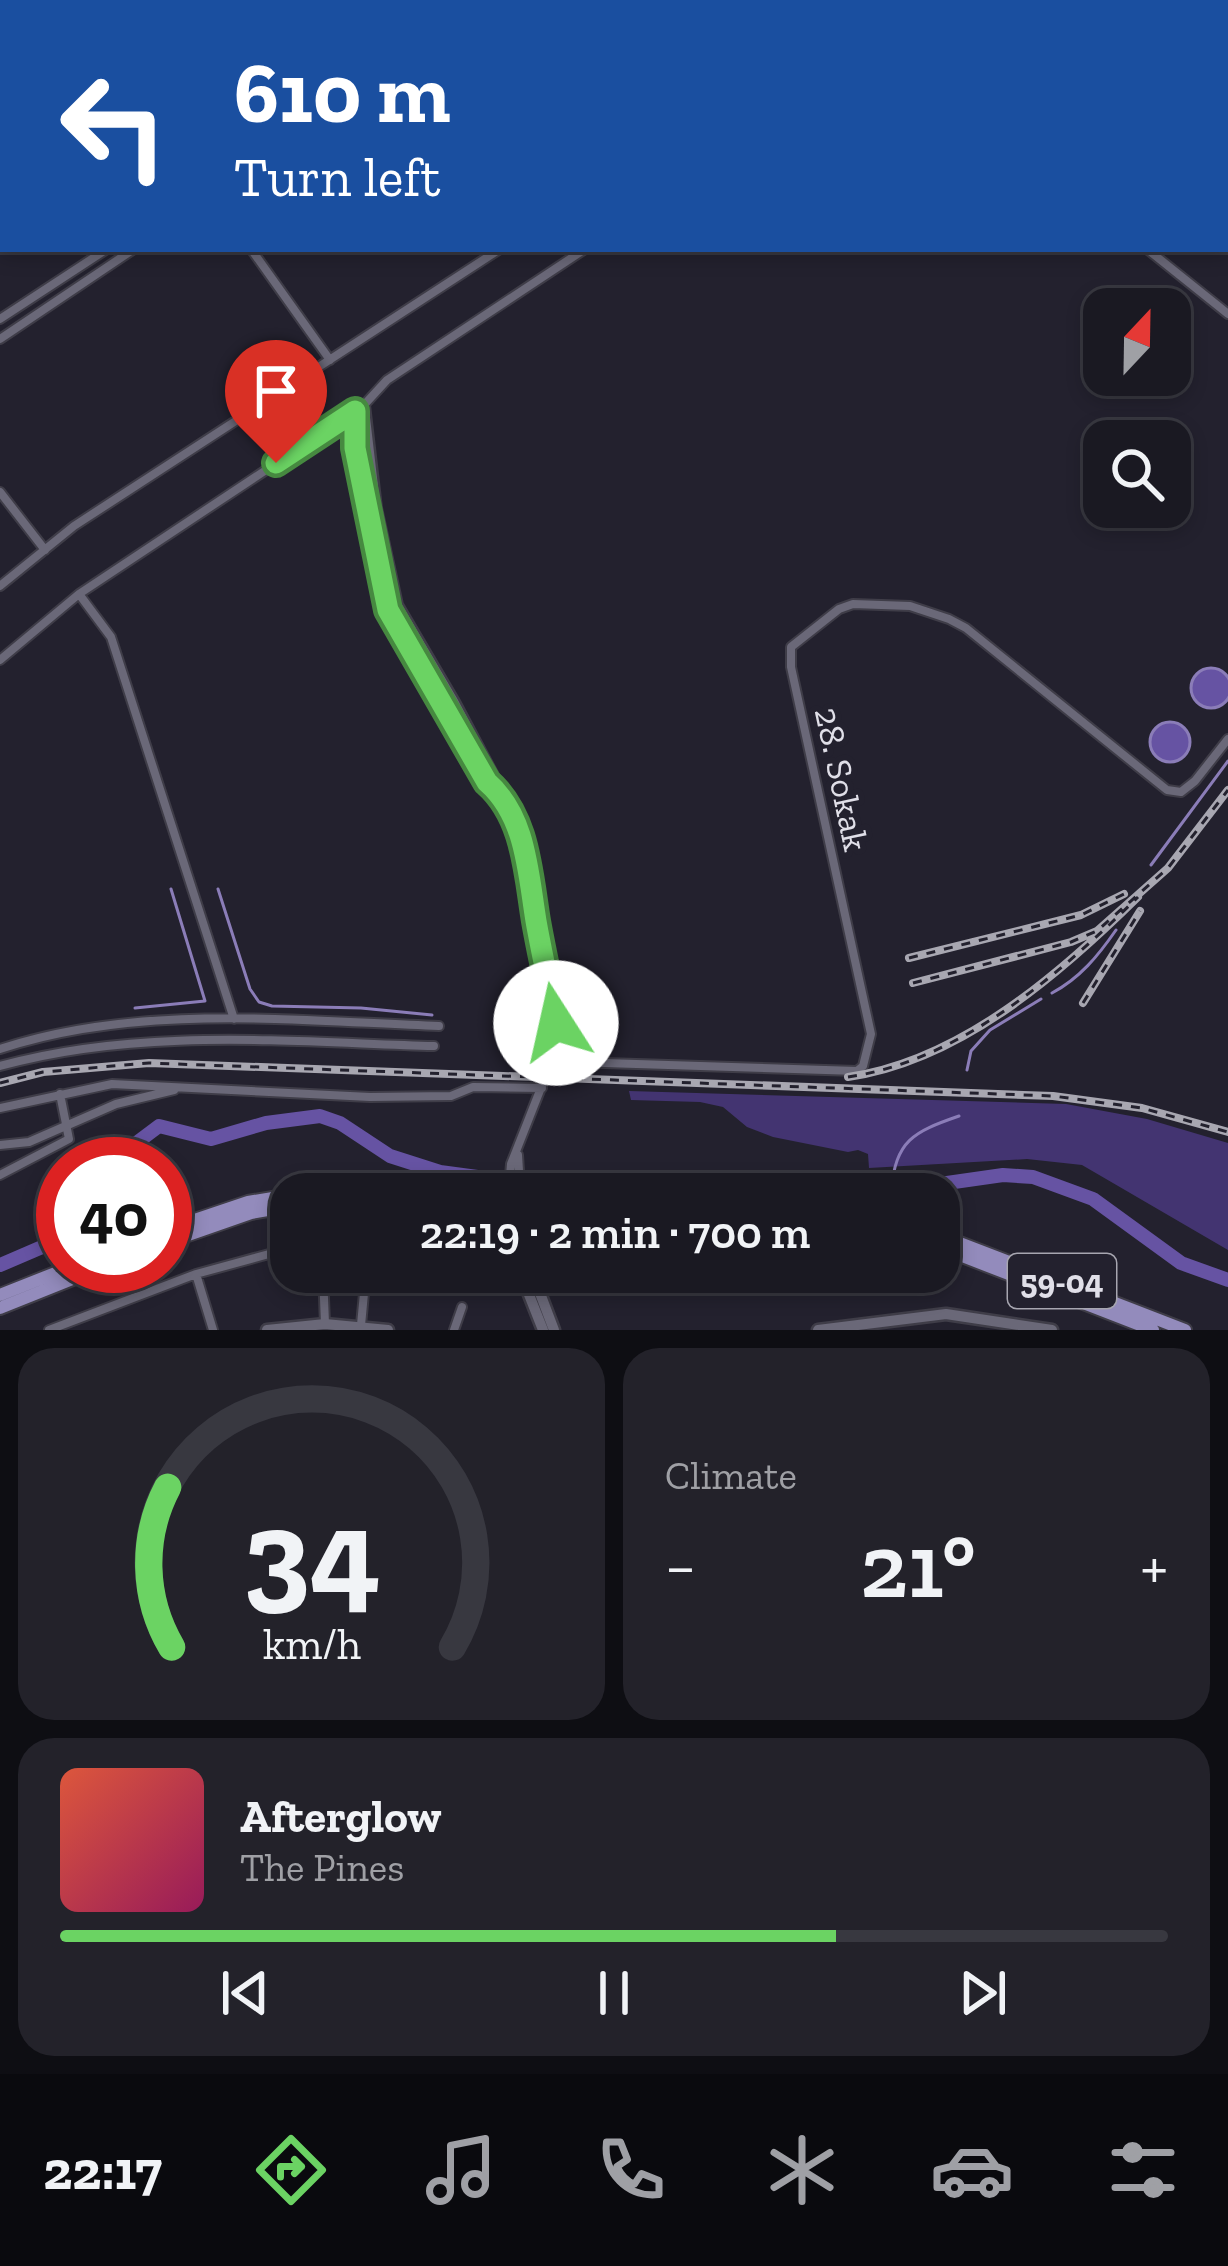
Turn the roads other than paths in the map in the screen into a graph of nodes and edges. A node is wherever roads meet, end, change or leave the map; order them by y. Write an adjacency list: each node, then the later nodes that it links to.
1 (102, 252): 8 (street)
2 (130, 252): 9 (street)
3 (253, 252): 10 (street)
4 (495, 252): 10 (street)
5 (580, 252): 11 (street)
6 (1151, 252): 7 (street)
7 (1228, 314)
8 (0, 319)
9 (0, 339)
10 (330, 360): 13 (street)
11 (359, 408): 15 (street); 23 (street)
12 (0, 492): 13 (street)
13 (45, 550): 14 (street)
14 (0, 586)
15 (79, 594): 16 (street); 18 (street)
16 (0, 660)
17 (1228, 739): 23 (street, 28. Sokak)
18 (234, 1019): 19 (street); 21 (street)
19 (439, 1026)
20 (434, 1046): 22 (street)
21 (0, 1049)
22 (0, 1066)
23 (548, 1070): 25 (street)
24 (187, 1087): 25 (street); 26 (street); 28 (street)
25 (542, 1088): 30 (street)
26 (60, 1094): 27 (street); 28 (street)
27 (0, 1108)
28 (66, 1126): 29 (street); 31 (street)
29 (0, 1145)
30 (515, 1173)
31 (0, 1175)
32 (270, 1198): 34 (main road)
33 (270, 1210): 35 (main road)
34 (192, 1221)
35 (192, 1234)
36 (960, 1243): 64 (main road, 59-04 / 59-04)
37 (270, 1254): 39 (street)
38 (960, 1255): 63 (main road, 59-04)
39 (196, 1274): 49 (street); 55 (street)
40 (36, 1281): 46 (main road)
41 (36, 1293): 47 (main road)
42 (324, 1293): 50 (street)
43 (361, 1293): 52 (street)
44 (528, 1293): 59 (main road)
45 (540, 1293): 60 (main road)
46 (0, 1295)
47 (0, 1307)
48 (462, 1307): 58 (street)
49 (94, 1314): 53 (street); 54 (street)
50 (326, 1324): 52 (main road); 56 (main road)
51 (1001, 1326): 61 (main road); 62 (main road)
52 (353, 1327): 57 (main road)
53 (49, 1330)
54 (100, 1330)
55 (213, 1330)
56 (267, 1330)
57 (388, 1330)
58 (454, 1330)
59 (543, 1330)
60 (554, 1330)
61 (818, 1330)
62 (1052, 1330)
63 (1153, 1330)
64 (1185, 1330)

